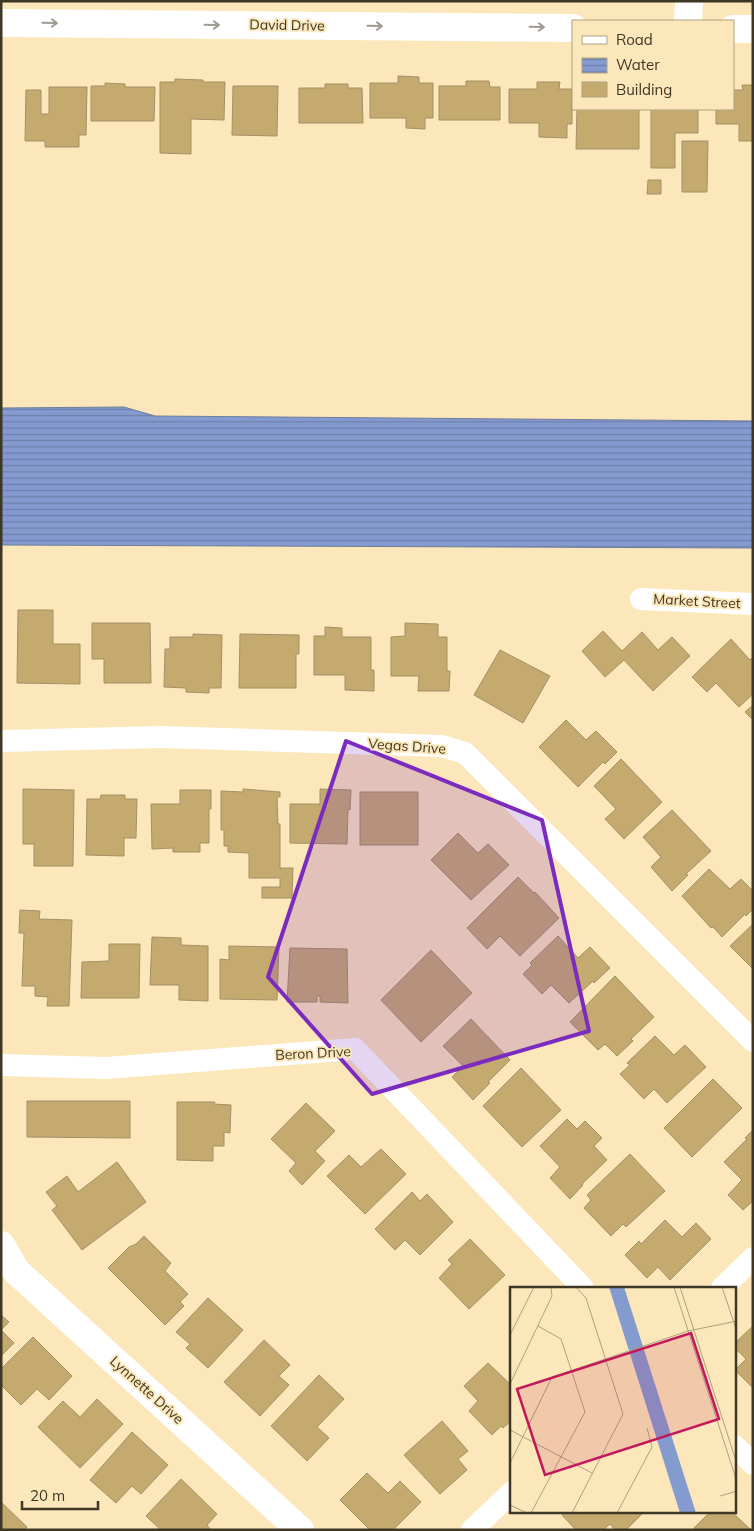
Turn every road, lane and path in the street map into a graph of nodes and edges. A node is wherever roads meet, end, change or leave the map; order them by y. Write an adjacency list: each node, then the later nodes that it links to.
1 (689, 1): 2 (main road)
2 (688, 20)
3 (1, 23): 4 (main road, David Drive, one-way to 4)
4 (572, 28)
5 (734, 29): 6 (main road)
6 (753, 29)
7 (641, 599): 8 (street, Market Street)
8 (753, 604)
9 (1, 741): 10 (street, Vegas Drive)
10 (753, 1041)
11 (1, 1065): 14 (street, Beron Drive)
12 (1, 1245): 19 (main road, Lynnette Drive)
13 (753, 1258): 15 (street)
14 (582, 1287)
15 (723, 1287)
16 (736, 1447): 17 (street)
17 (753, 1464)
18 (510, 1494): 20 (street)
19 (300, 1530)
20 (472, 1530)

